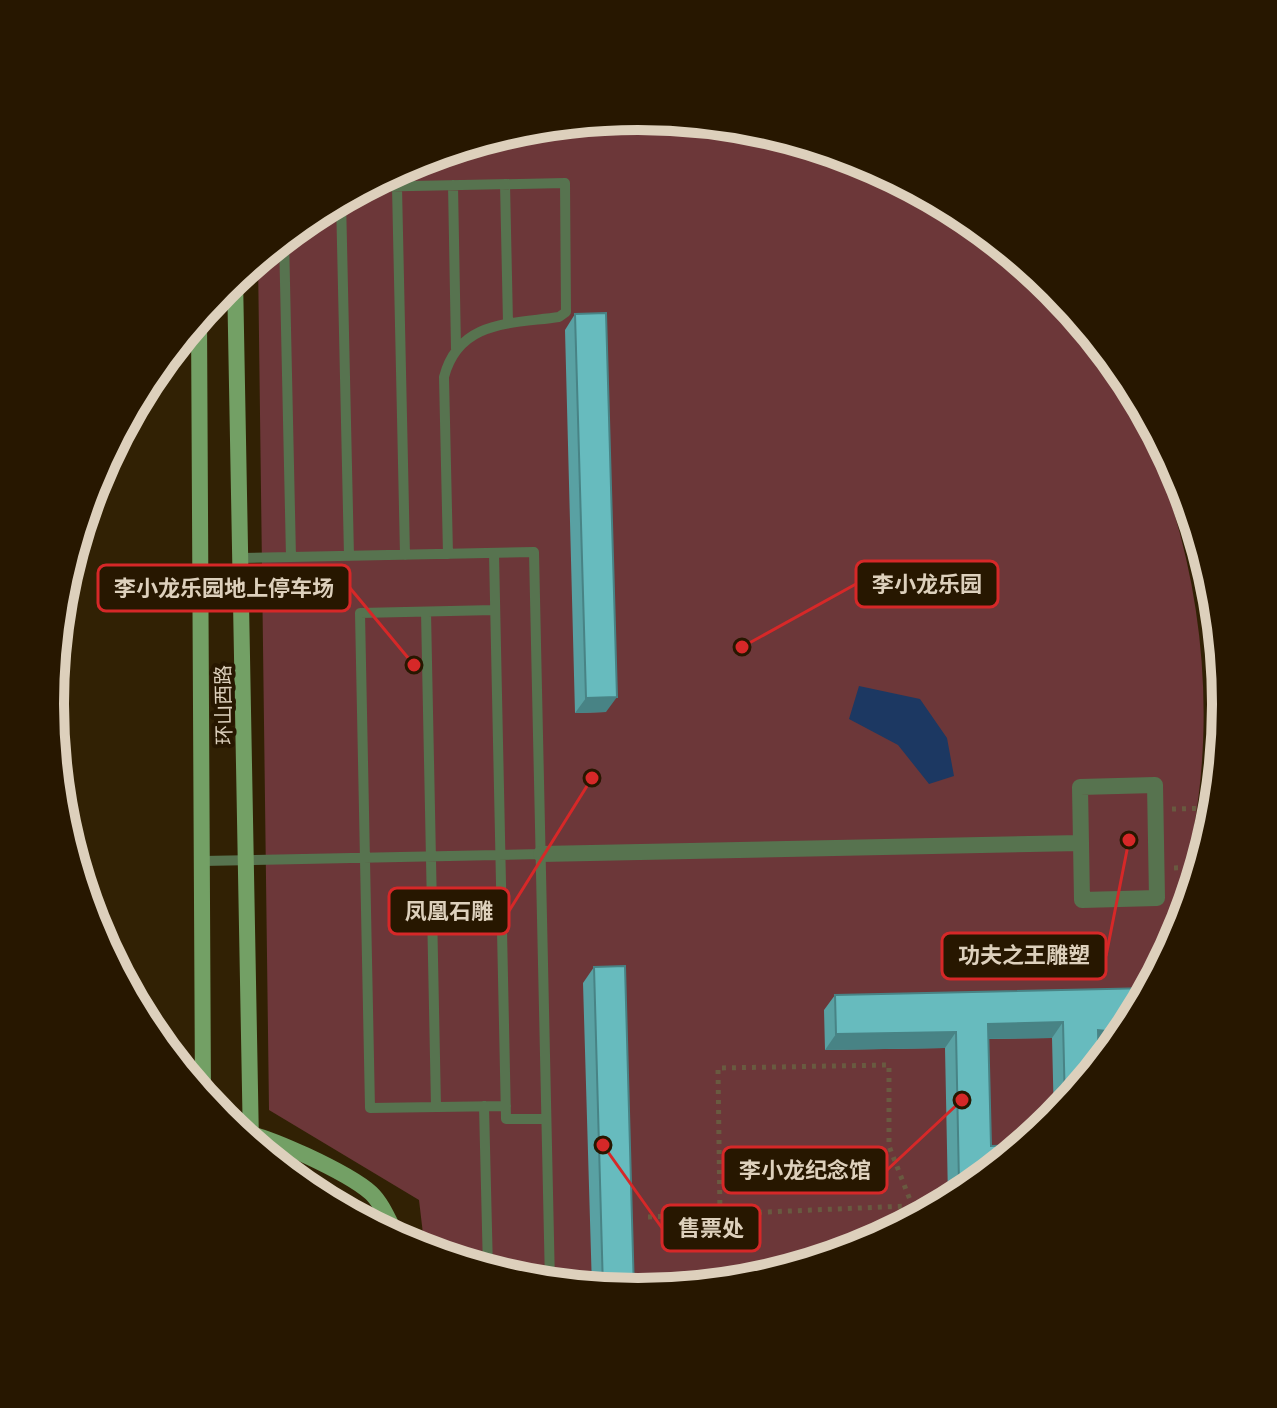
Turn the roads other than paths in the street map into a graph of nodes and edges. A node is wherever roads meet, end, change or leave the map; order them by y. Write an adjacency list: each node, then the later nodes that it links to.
1 (505, 184): 2 (lane); 8 (lane); 8 (lane)
2 (453, 185): 4 (lane); 10 (lane)
3 (388, 187): 4 (lane)
4 (397, 187): 13 (lane)
5 (341, 212): 14 (lane)
6 (284, 252): 15 (lane)
7 (235, 295): 16 (street, 环山西路)
8 (508, 323): 10 (lane)
9 (199, 335): 24 (street, 环山西路)
10 (456, 349): 12 (lane)
11 (494, 553): 12 (lane); 17 (lane); 20 (lane)
12 (448, 554): 13 (lane)
13 (405, 555): 14 (lane)
14 (349, 556): 15 (lane)
15 (291, 557): 16 (lane)
16 (240, 558): 25 (street, 环山西路)
17 (495, 610): 18 (lane); 21 (lane)
18 (426, 612): 22 (lane); 23 (lane)
19 (1081, 843): 19 (street); 20 (street)
20 (541, 854): 21 (lane); 30 (lane)
21 (500, 855): 22 (lane); 28 (lane)
22 (431, 857): 23 (lane); 29 (lane)
23 (365, 858): 25 (lane); 29 (lane)
24 (202, 861): 25 (lane); 26 (street, 环山西路)
25 (245, 861): 31 (street, 环山西路)
26 (203, 1078)
27 (484, 1106): 28 (lane); 29 (lane); 34 (lane)
28 (506, 1106): 30 (lane)
29 (436, 1107)
30 (546, 1119): 35 (lane)
31 (246, 1123)
32 (271, 1145): 33 (street, 环山西路)
33 (388, 1221)
34 (488, 1258)
35 (550, 1271)

